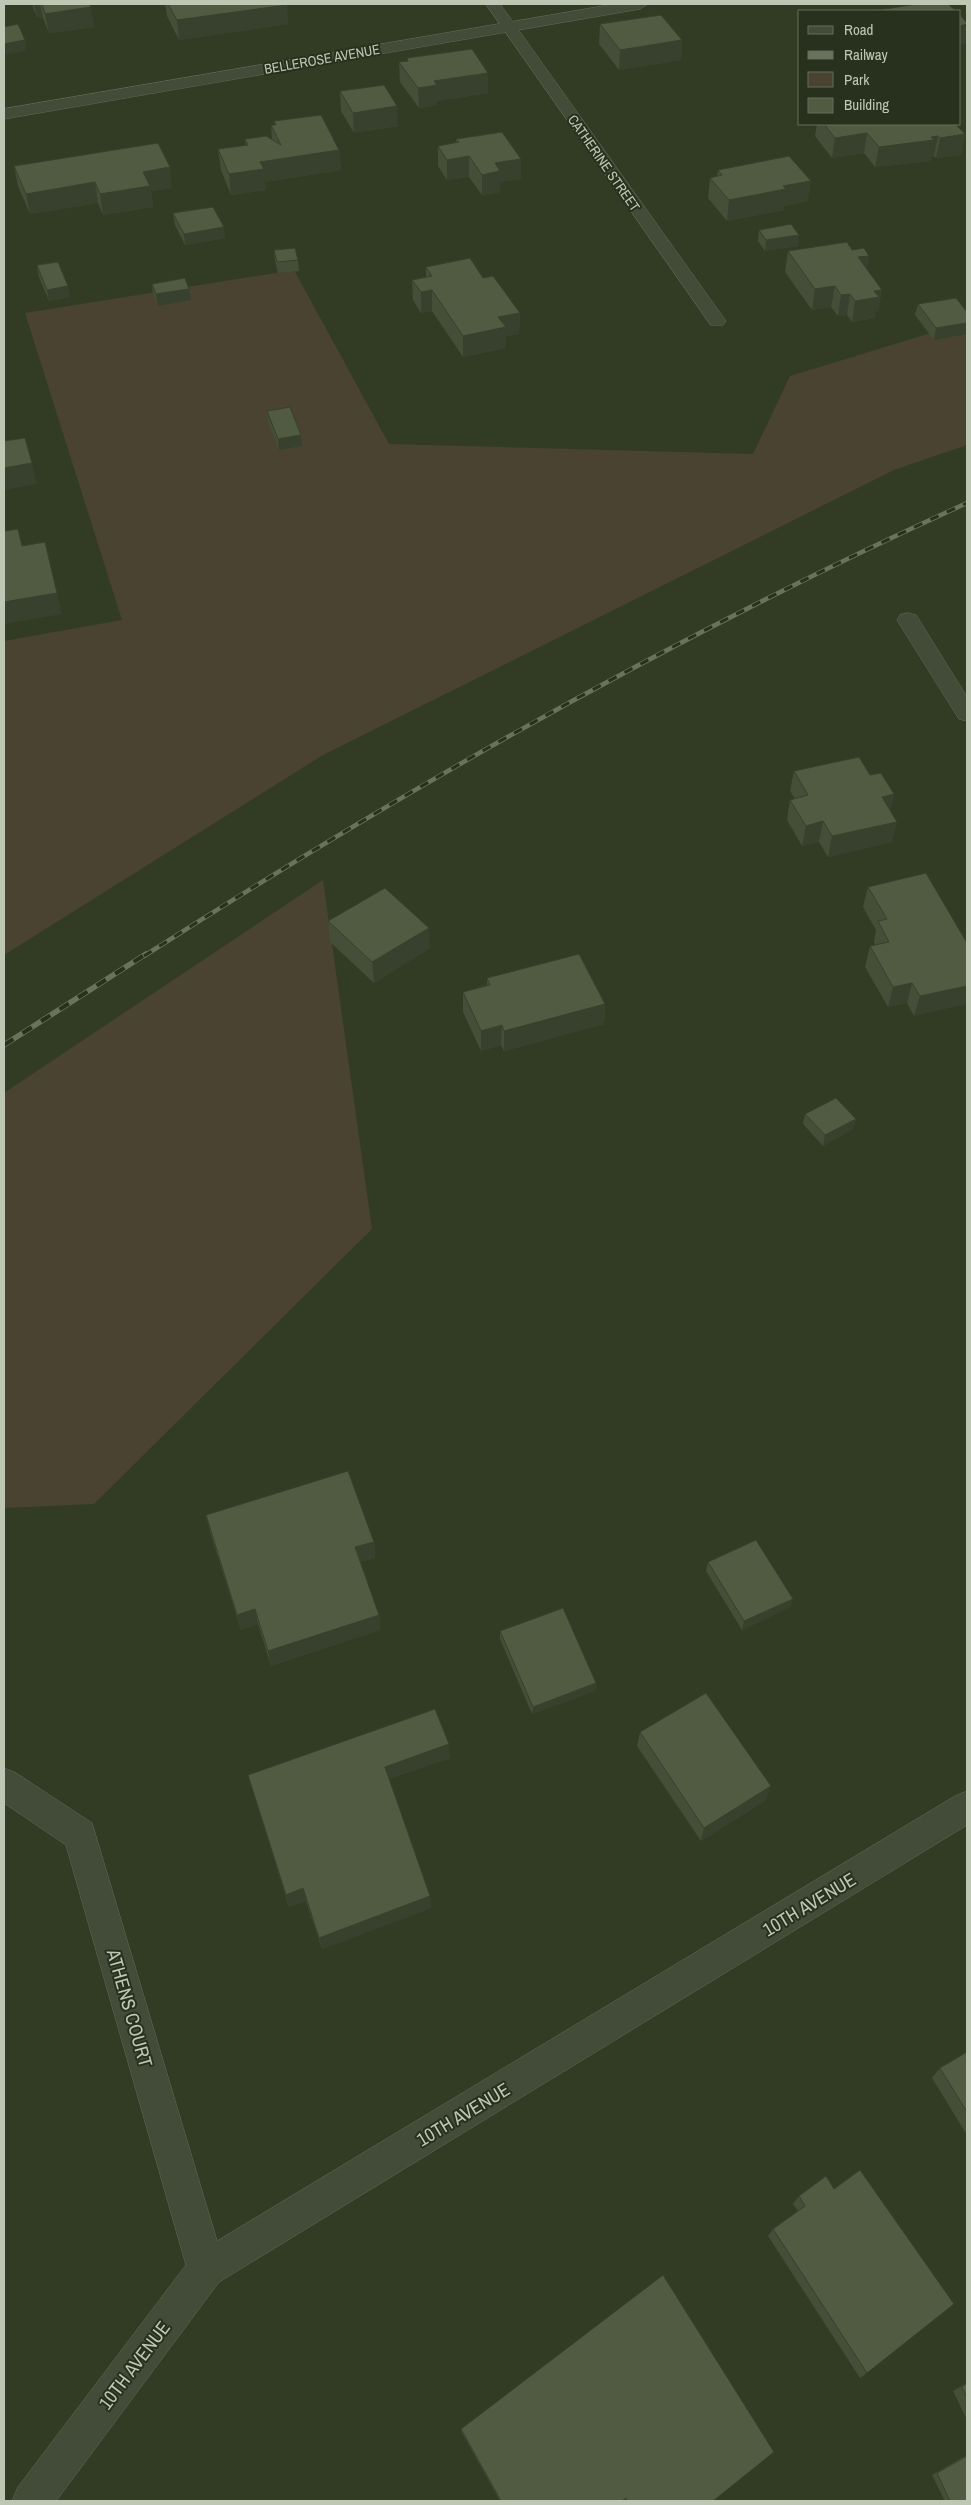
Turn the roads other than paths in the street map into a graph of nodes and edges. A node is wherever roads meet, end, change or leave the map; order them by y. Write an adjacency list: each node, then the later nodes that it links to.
1 (493, 4): 3 (street, CATHERINE STREET)
2 (640, 4): 3 (street, BELLEROSE AVENUE)
3 (507, 26): 4 (street, BELLEROSE AVENUE); 5 (street, CATHERINE STREET)
4 (4, 114)
5 (717, 321)
6 (908, 620): 7 (street)
7 (967, 714)
8 (4, 1784): 10 (street, ATHENS COURT)
9 (967, 1808): 10 (street, 10TH AVENUE)
10 (206, 2269): 11 (street, 10TH AVENUE)
11 (32, 2501)

